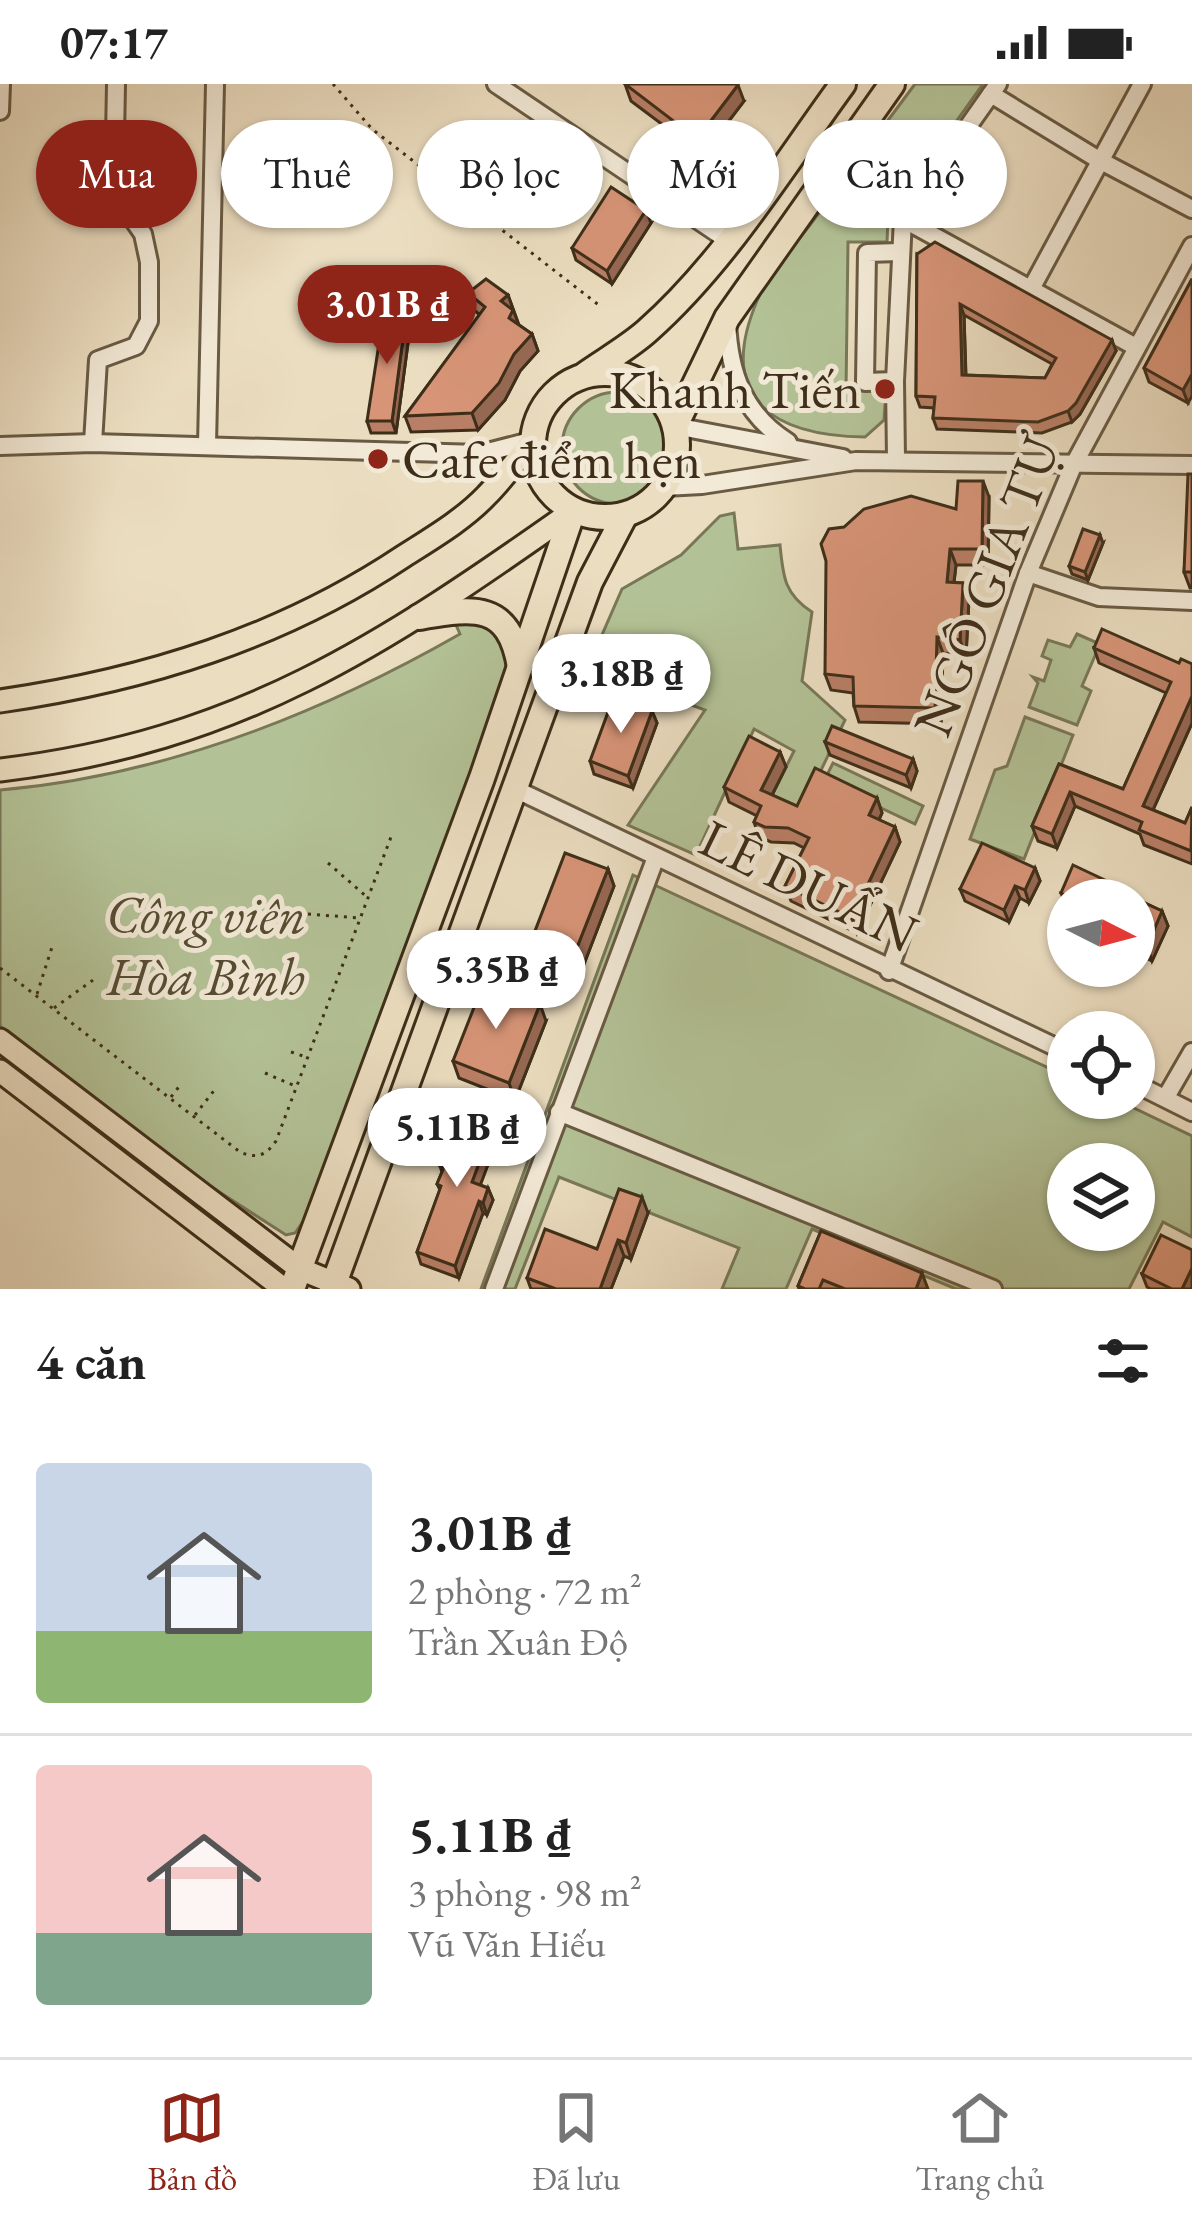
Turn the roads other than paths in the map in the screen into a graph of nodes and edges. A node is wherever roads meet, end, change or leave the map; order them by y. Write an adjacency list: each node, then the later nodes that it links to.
1 (1, 84): 9 (street)
2 (116, 84): 25 (street)
3 (215, 84): 26 (street)
4 (496, 84): 15 (street)
5 (843, 84): 15 (highway)
6 (892, 84): 19 (highway)
7 (1142, 84): 11 (street)
8 (994, 89): 10 (street); 11 (street)
9 (0, 111)
10 (972, 120)
11 (1099, 160): 12 (street); 18 (street)
12 (1192, 209)
13 (901, 228): 17 (street)
14 (919, 228): 18 (street)
15 (729, 241): 21 (highway)
16 (1192, 246): 20 (street, NGÔ GIA TỰ)
17 (898, 252): 22 (street); 22 (street)
18 (1031, 289): 20 (street)
19 (727, 318): 23 (highway); 28 (street)
20 (1136, 346): 32 (street, NGÔ GIA TỰ)
21 (584, 375): 23 (highway); 24 (highway)
22 (895, 381): 29 (street)
23 (675, 426): 28 (street); 33 (highway)
24 (533, 440): 26 (street); 34 (highway); 40 (main road)
25 (93, 443): 26 (street); 27 (street)
26 (207, 445)
27 (0, 446)
28 (799, 448): 30 (street)
29 (896, 460): 30 (street); 32 (street)
30 (856, 461): 33 (street)
31 (1192, 465): 32 (street)
32 (1073, 466): 36 (street, NGÔ GIA TỰ)
33 (664, 487): 35 (highway)
34 (573, 511): 35 (highway); 38 (main road); 39 (highway)
35 (625, 514): 42 (highway)
36 (1028, 573): 37 (street); 44 (street, NGÔ GIA TỰ)
37 (1192, 601)
38 (419, 617): 39 (highway); 41 (main road)
39 (520, 669): 53 (highway)
40 (0, 701)
41 (0, 770)
42 (515, 789): 43 (street, LÊ DUẨN); 54 (highway)
43 (656, 857): 44 (street, LÊ DUẨN); 51 (street)
44 (889, 970): 46 (street, LÊ DUẨN)
45 (0, 1040): 53 (main road)
46 (1047, 1043)
47 (1192, 1052): 50 (street)
48 (0, 1071): 53 (main road)
49 (1155, 1092): 50 (street)
50 (1166, 1097): 52 (street)
51 (560, 1112): 55 (street); 56 (street)
52 (1192, 1112)
53 (292, 1282): 54 (main road)
54 (338, 1287)
55 (494, 1289)
56 (993, 1289)

